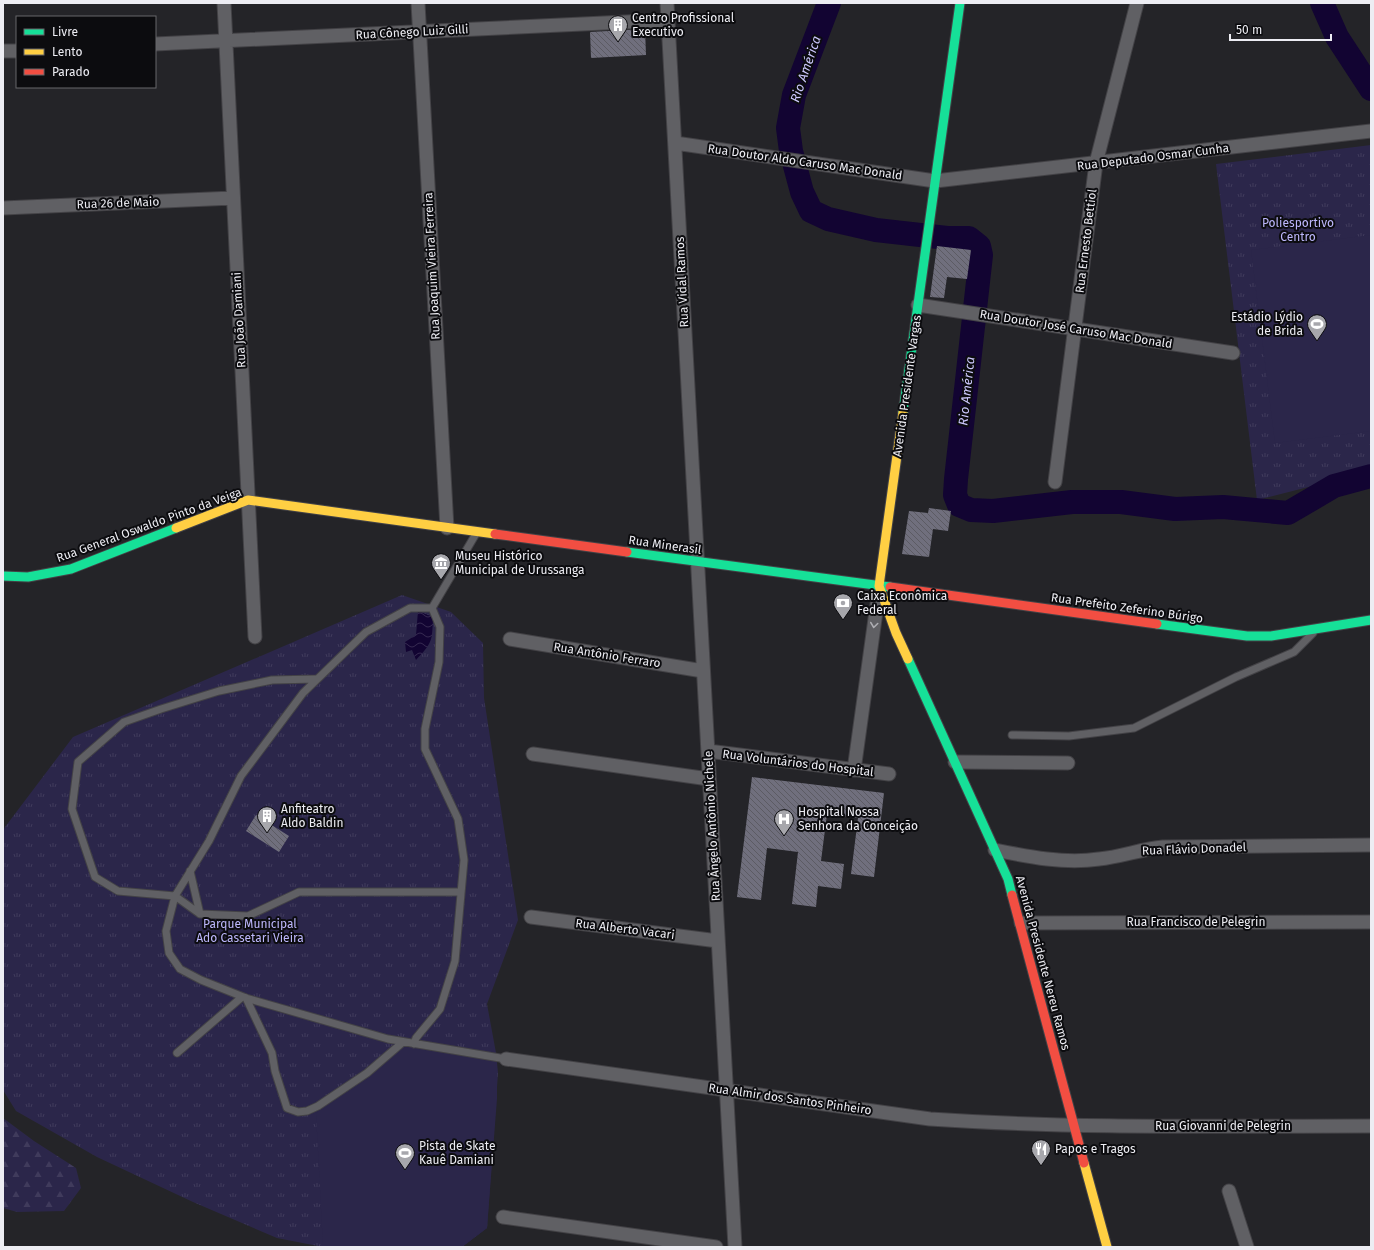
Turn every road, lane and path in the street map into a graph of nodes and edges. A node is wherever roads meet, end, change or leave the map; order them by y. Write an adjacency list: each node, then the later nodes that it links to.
1 (224, 3): 8 (street, Rua João Damiani)
2 (418, 3): 7 (street, Rua Joaquim Vieira Ferreira)
3 (667, 3): 6 (street, Rua Vidal Ramos)
4 (960, 3): 15 (street, Avenida Presidente Vargas)
5 (1137, 3): 14 (street, Rua Ernesto Bettiol)
6 (668, 20): 7 (street, Rua Cônego Luiz Gilli); 13 (street, Rua Vidal Ramos)
7 (419, 32): 8 (street, Rua Cônego Luiz Gilli); 23 (street, Rua Joaquim Vieira Ferreira)
8 (226, 41): 9 (street, Rua Cônego Luiz Gilli); 16 (street, Rua João Damiani)
9 (156, 44)
10 (3, 51): 11 (street)
11 (16, 51)
12 (1371, 131): 14 (street, Rua Deputado Osmar Cunha)
13 (675, 143): 15 (street, Rua Doutor Aldo Caruso Mac Donald); 25 (street, Rua Vidal Ramos)
14 (1096, 163): 15 (street, Rua Deputado Osmar Cunha); 19 (street, Rua Ernesto Bettiol)
15 (935, 181): 18 (street, Avenida Presidente Vargas)
16 (233, 198): 17 (street, Rua 26 de Maio); 22 (street, Rua João Damiani)
17 (3, 208)
18 (918, 305): 19 (street, Rua Doutor José Caruso Mac Donald); 27 (street, Avenida Presidente Vargas)
19 (1075, 329): 20 (street, Rua Doutor José Caruso Mac Donald); 21 (street, Rua Ernesto Bettiol)
20 (1233, 353)
21 (1055, 482)
22 (248, 500): 23 (street, Rua General Oswaldo Pinto da Veiga); 26 (street, Rua General Oswaldo Pinto da Veiga); 31 (street, Rua João Damiani)
23 (447, 528): 24 (street, Rua Minerasil)
24 (477, 532): 25 (street, Rua Minerasil); 28 (lane)
25 (698, 562): 27 (street, Rua Minerasil); 33 (street, Rua Ângelo Antônio Nichele)
26 (3, 576)
27 (879, 586): 30 (street, Rua Prefeito Zeferino Búrigo); 38 (street, Avenida Presidente Nereu Ramos); 40 (street, Avenida Presidente Vargas, one-way to 40)
28 (432, 608): 34 (lane); 46 (lane)
29 (1371, 620): 30 (street, Rua Prefeito Zeferino Búrigo)
30 (1317, 629): 35 (lane)
31 (255, 637)
32 (510, 639): 33 (street, Rua Antônio Ferraro)
33 (703, 671): 36 (street, Rua Ângelo Antônio Nichele)
34 (316, 679): 45 (lane); 47 (lane)
35 (1012, 735)
36 (708, 751): 40 (street, Rua Voluntários do Hospital); 42 (street, Rua Ângelo Antônio Nichele)
37 (533, 754): 42 (street)
38 (955, 762): 39 (street); 44 (street, Avenida Presidente Nereu Ramos)
39 (1068, 763)
40 (854, 770): 41 (street, Rua Voluntários do Hospital)
41 (889, 774)
42 (709, 779): 52 (street, Rua Ângelo Antônio Nichele)
43 (1371, 845): 44 (street, Rua Flávio Donadel)
44 (995, 850): 51 (street, Avenida Presidente Nereu Ramos)
45 (190, 871): 47 (lane); 48 (lane)
46 (460, 892): 48 (lane); 55 (lane)
47 (175, 896): 48 (lane); 53 (lane)
48 (200, 914)
49 (532, 917): 52 (street, Rua Alberto Vacari)
50 (1371, 922): 51 (street, Rua Francisco de Pelegrin)
51 (1021, 923): 59 (street, Avenida Presidente Nereu Ramos)
52 (718, 941): 58 (street, Rua Ângelo Antônio Nichele)
53 (244, 997): 54 (lane); 54 (lane); 56 (lane)
54 (403, 1042): 55 (lane)
55 (414, 1044): 57 (lane)
56 (177, 1053)
57 (506, 1059): 58 (street, Rua Almir dos Santos Pinheiro)
58 (726, 1090): 59 (street, Rua Almir dos Santos Pinheiro); 64 (street, Rua Ângelo Antônio Nichele)
59 (1075, 1125): 60 (street, Rua Giovanni de Pelegrin); 65 (street, Avenida Presidente Nereu Ramos)
60 (1371, 1126)
61 (1229, 1191): 66 (street)
62 (503, 1217): 63 (street)
63 (716, 1247)
64 (735, 1247)
65 (1107, 1247)
66 (1247, 1247)

